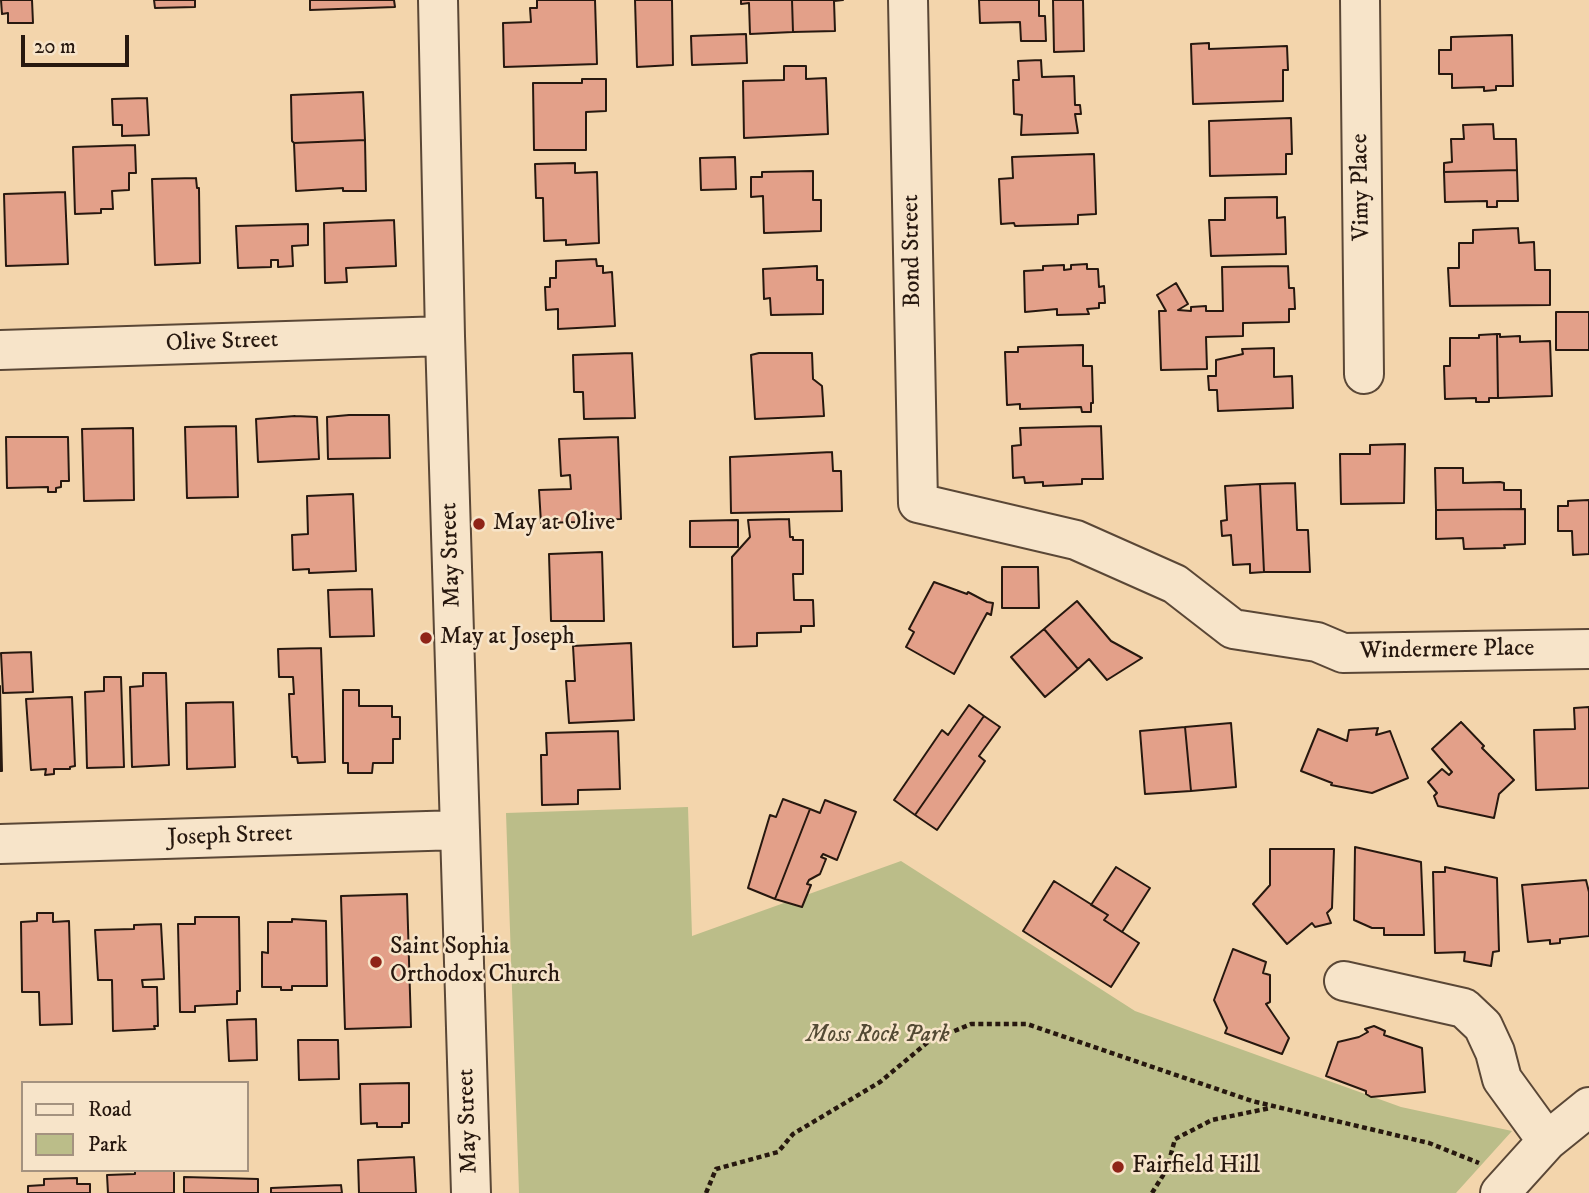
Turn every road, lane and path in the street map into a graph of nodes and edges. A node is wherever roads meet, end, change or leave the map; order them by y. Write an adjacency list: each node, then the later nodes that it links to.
1 (438, 0): 4 (street, May Street)
2 (908, 0): 7 (street, Bond Street)
3 (1360, 0): 6 (street, Vimy Place)
4 (445, 336): 5 (street, Olive Street); 9 (street, May Street)
5 (0, 350)
6 (1364, 374)
7 (918, 503): 8 (street, Windermere Place)
8 (1589, 649)
9 (460, 830): 10 (street, Joseph Street); 16 (street, May Street)
10 (0, 844)
11 (1344, 981): 14 (street)
12 (1272, 1107): 15 (path); 17 (path); 18 (path)
13 (1589, 1107): 14 (street)
14 (1547, 1141): 15 (street)
15 (1505, 1188)
16 (471, 1193)
17 (706, 1193)
18 (1152, 1193)

